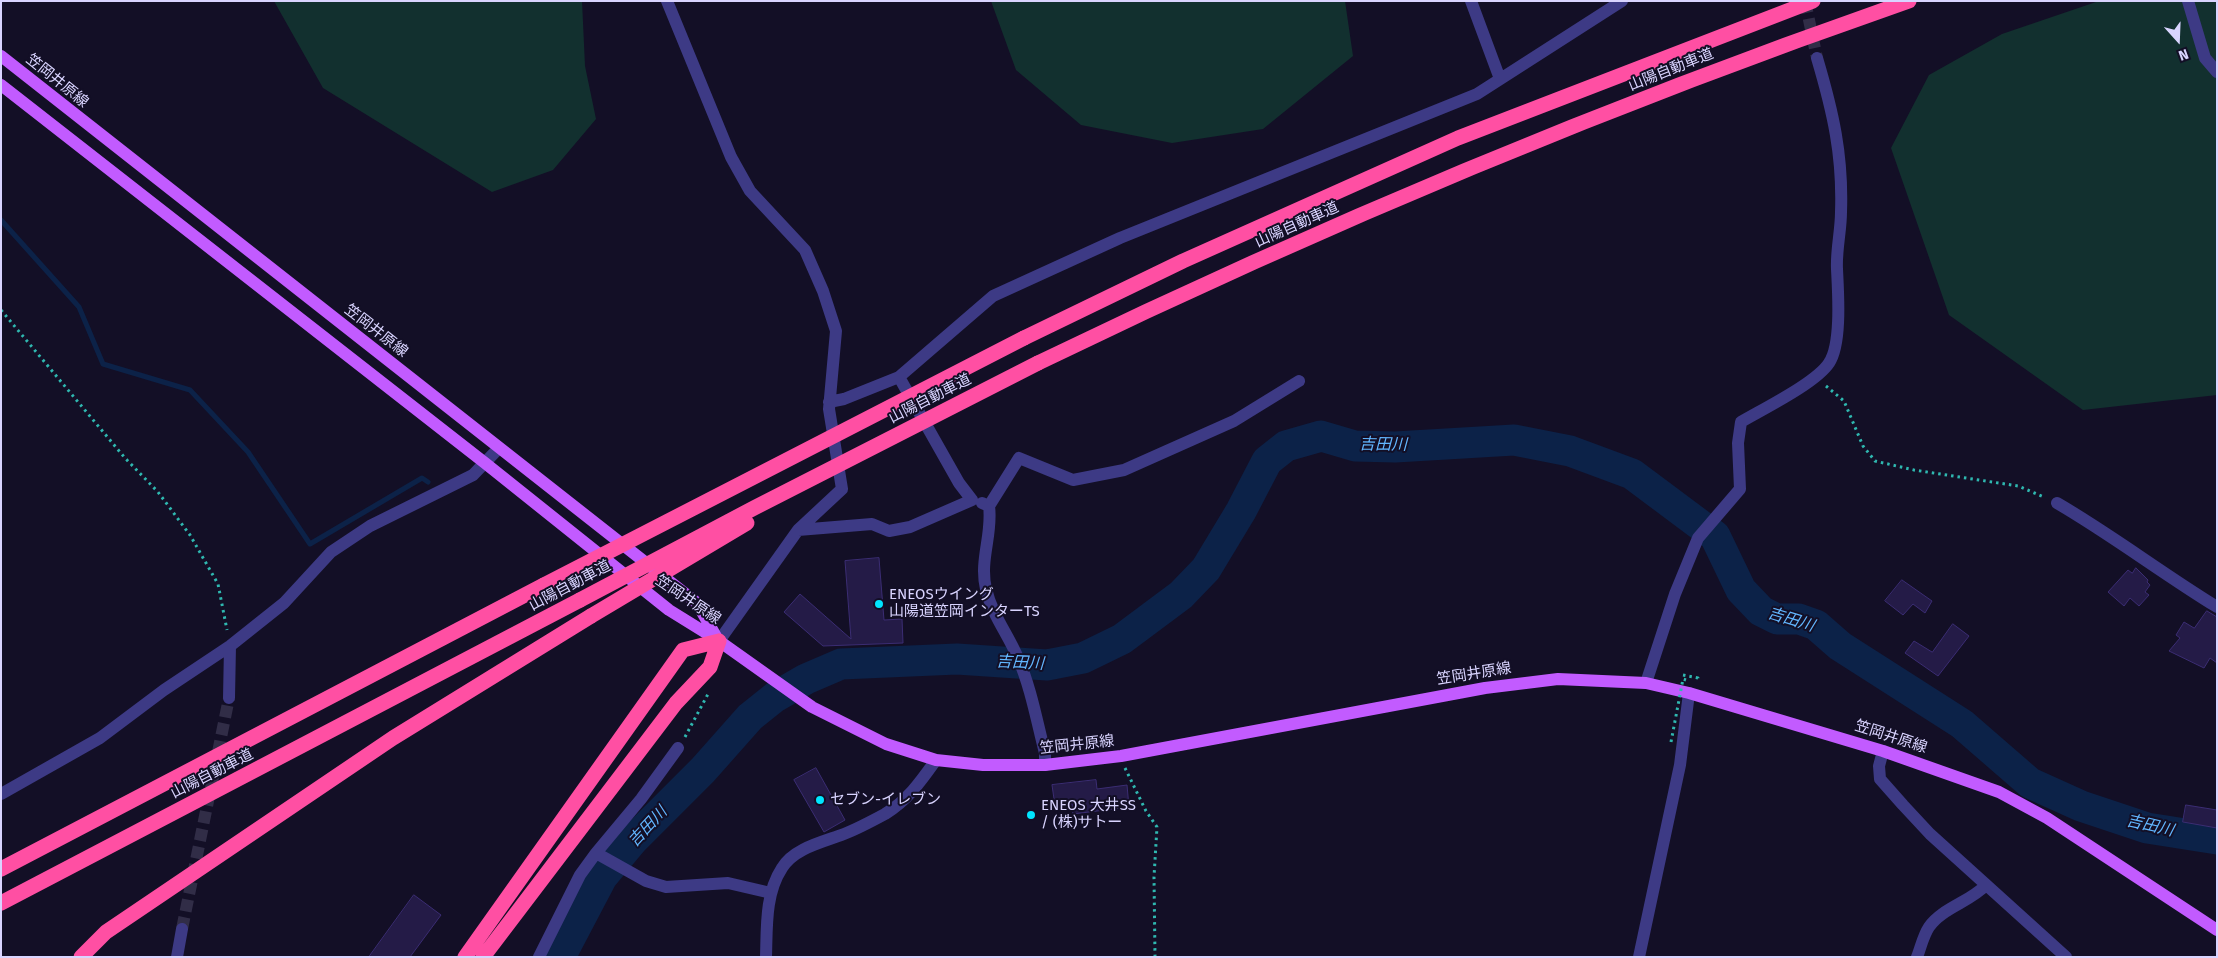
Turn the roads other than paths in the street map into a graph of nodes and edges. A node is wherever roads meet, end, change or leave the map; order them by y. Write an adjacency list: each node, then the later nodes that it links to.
1 (667, 1): 14 (street)
2 (1471, 1): 10 (street)
3 (1622, 1): 10 (street)
4 (1813, 1): 34 (highway, 山陽自動車道, bridge)
5 (1909, 1): 16 (highway, 山陽自動車道, bridge)
6 (2188, 1): 9 (street)
7 (1, 56): 15 (main road, 笠岡井原線)
8 (1817, 58): 25 (street)
9 (2217, 72)
10 (1500, 79): 12 (street)
11 (1, 85): 17 (main road, 笠岡井原線)
12 (899, 377): 14 (street); 18 (street)
13 (1299, 381): 20 (street)
14 (829, 402): 21 (street)
15 (499, 448): 17 (street); 23 (main road, 笠岡井原線)
16 (866, 451): 37 (highway, 山陽自動車道, bridge); 40 (highway, bridge)
17 (485, 463): 23 (main road, 笠岡井原線); 24 (street)
18 (972, 500): 20 (street); 21 (street)
19 (2057, 503): 22 (street)
20 (989, 506): 31 (street)
21 (798, 530): 23 (street)
22 (2217, 607)
23 (719, 641): 30 (main road, 笠岡井原線); 42 (highway); 43 (highway)
24 (230, 646): 27 (street); 32 (street)
25 (1646, 683): 26 (main road, 笠岡井原線); 31 (main road, 笠岡井原線)
26 (1689, 693): 29 (main road, 笠岡井原線); 46 (street)
27 (229, 698)
28 (678, 748): 33 (street)
29 (1884, 751): 35 (street); 39 (main road, 笠岡井原線)
30 (936, 760): 31 (main road, 笠岡井原線); 36 (street)
31 (1045, 765)
32 (1, 794)
33 (599, 854): 36 (street); 44 (street)
34 (1, 869)
35 (1986, 885): 47 (street); 48 (street)
36 (771, 894): 45 (street)
37 (1, 903)
38 (182, 930): 41 (street)
39 (2217, 930)
40 (81, 957)
41 (177, 957)
42 (465, 957)
43 (484, 957)
44 (539, 957)
45 (766, 957)
46 (1639, 957)
47 (1917, 957)
48 (2066, 957)

